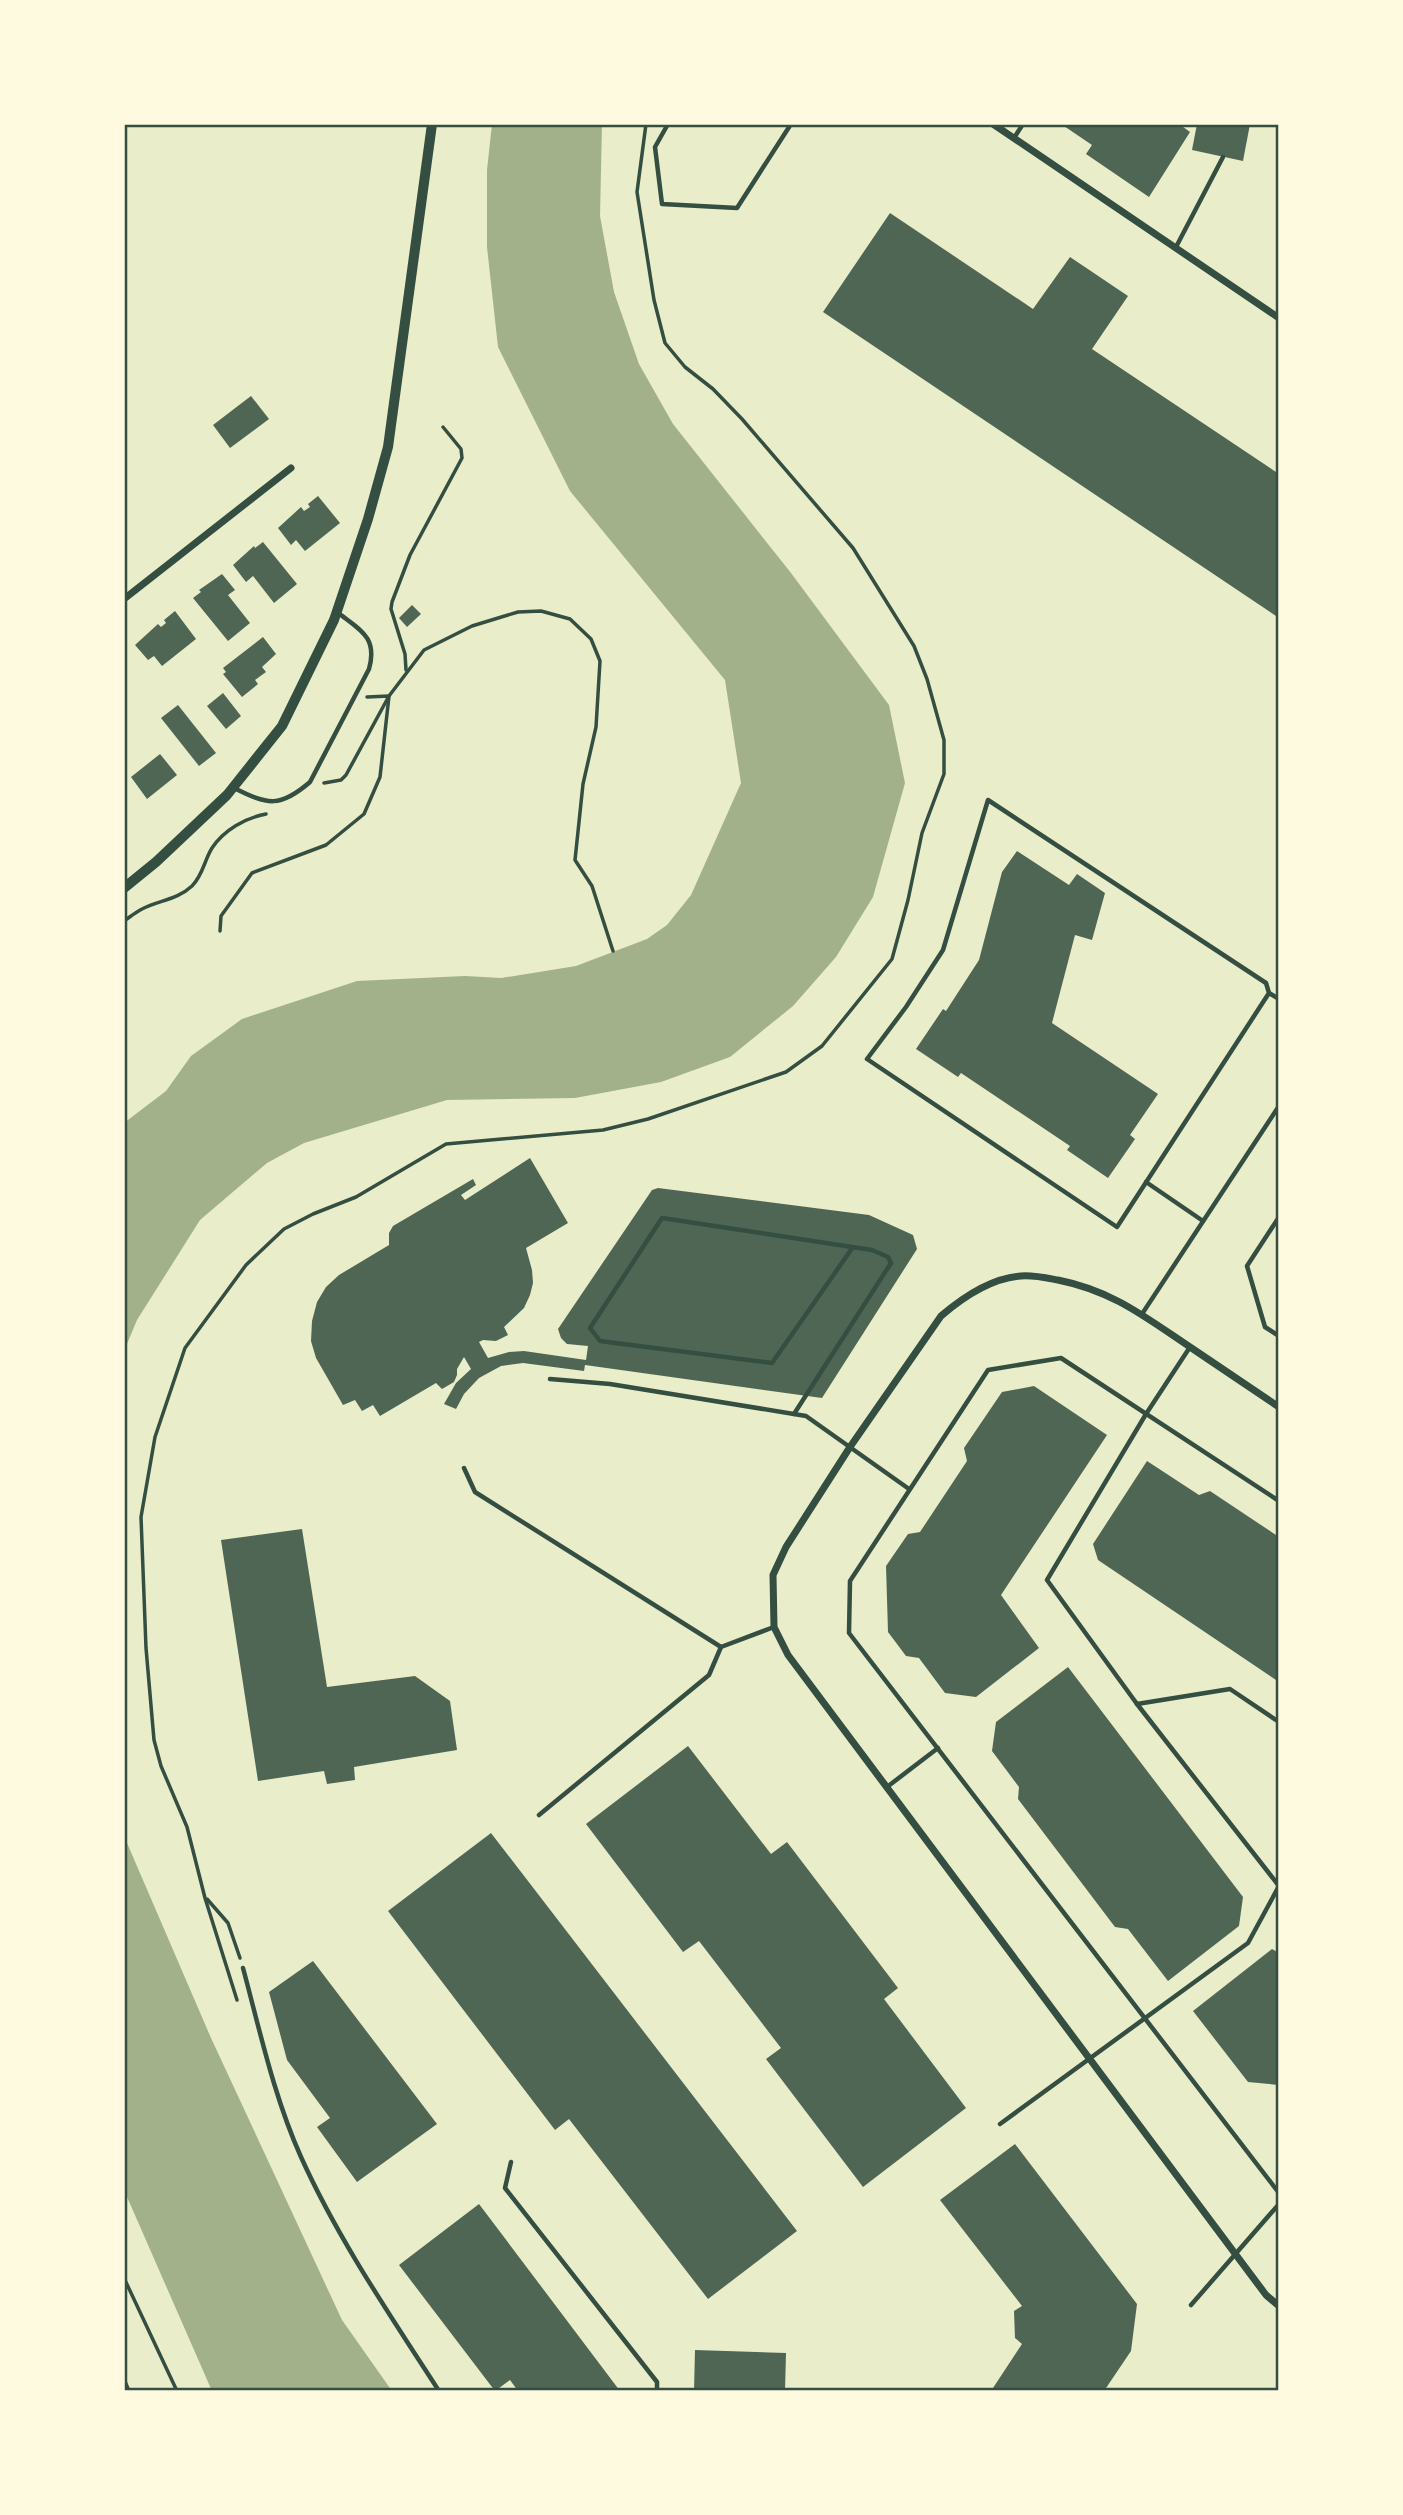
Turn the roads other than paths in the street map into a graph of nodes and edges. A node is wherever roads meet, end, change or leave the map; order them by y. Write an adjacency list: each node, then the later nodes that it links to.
1 (432, 124): 12 (street)
2 (667, 124): 3 (lane)
3 (791, 124)
4 (993, 124): 6 (street)
5 (1023, 124): 6 (lane)
6 (1014, 139): 8 (street)
7 (1223, 157): 8 (lane)
8 (1176, 248): 9 (street)
9 (1279, 318)
10 (291, 468): 11 (street)
11 (124, 599)
12 (337, 611): 13 (street); 13 (lane)
13 (233, 788): 14 (street)
14 (124, 888)
15 (1269, 993): 16 (lane); 18 (lane); 18 (lane)
16 (1279, 999)
17 (1279, 1106): 20 (lane)
18 (1146, 1182): 20 (lane)
19 (1279, 1217): 23 (lane)
20 (1203, 1221): 22 (lane)
21 (853, 1247): 21 (lane); 27 (lane)
22 (1142, 1314): 24 (street); 29 (street)
23 (1279, 1336)
24 (1190, 1348): 26 (street); 28 (lane)
25 (550, 1379): 27 (lane)
26 (1279, 1407)
27 (794, 1414): 29 (lane)
28 (1146, 1414): 31 (lane); 32 (lane); 35 (lane)
29 (850, 1447): 31 (lane); 33 (street)
30 (464, 1468): 34 (lane)
31 (909, 1489): 37 (lane)
32 (1279, 1501)
33 (774, 1627): 34 (lane); 38 (street)
34 (721, 1647): 39 (lane)
35 (1137, 1704): 36 (lane); 41 (lane)
36 (1279, 1722)
37 (938, 1748): 38 (lane); 41 (lane)
38 (887, 1787): 42 (street)
39 (539, 1815)
40 (243, 1968): 50 (lane)
41 (1145, 2019): 42 (lane); 45 (lane)
42 (1089, 2058): 43 (lane); 47 (street)
43 (1000, 2124)
44 (511, 2162): 51 (lane)
45 (1279, 2193)
46 (1279, 2204): 47 (lane)
47 (1236, 2252): 48 (lane); 49 (street)
48 (1191, 2305)
49 (1279, 2306)
50 (439, 2391)
51 (657, 2391)

